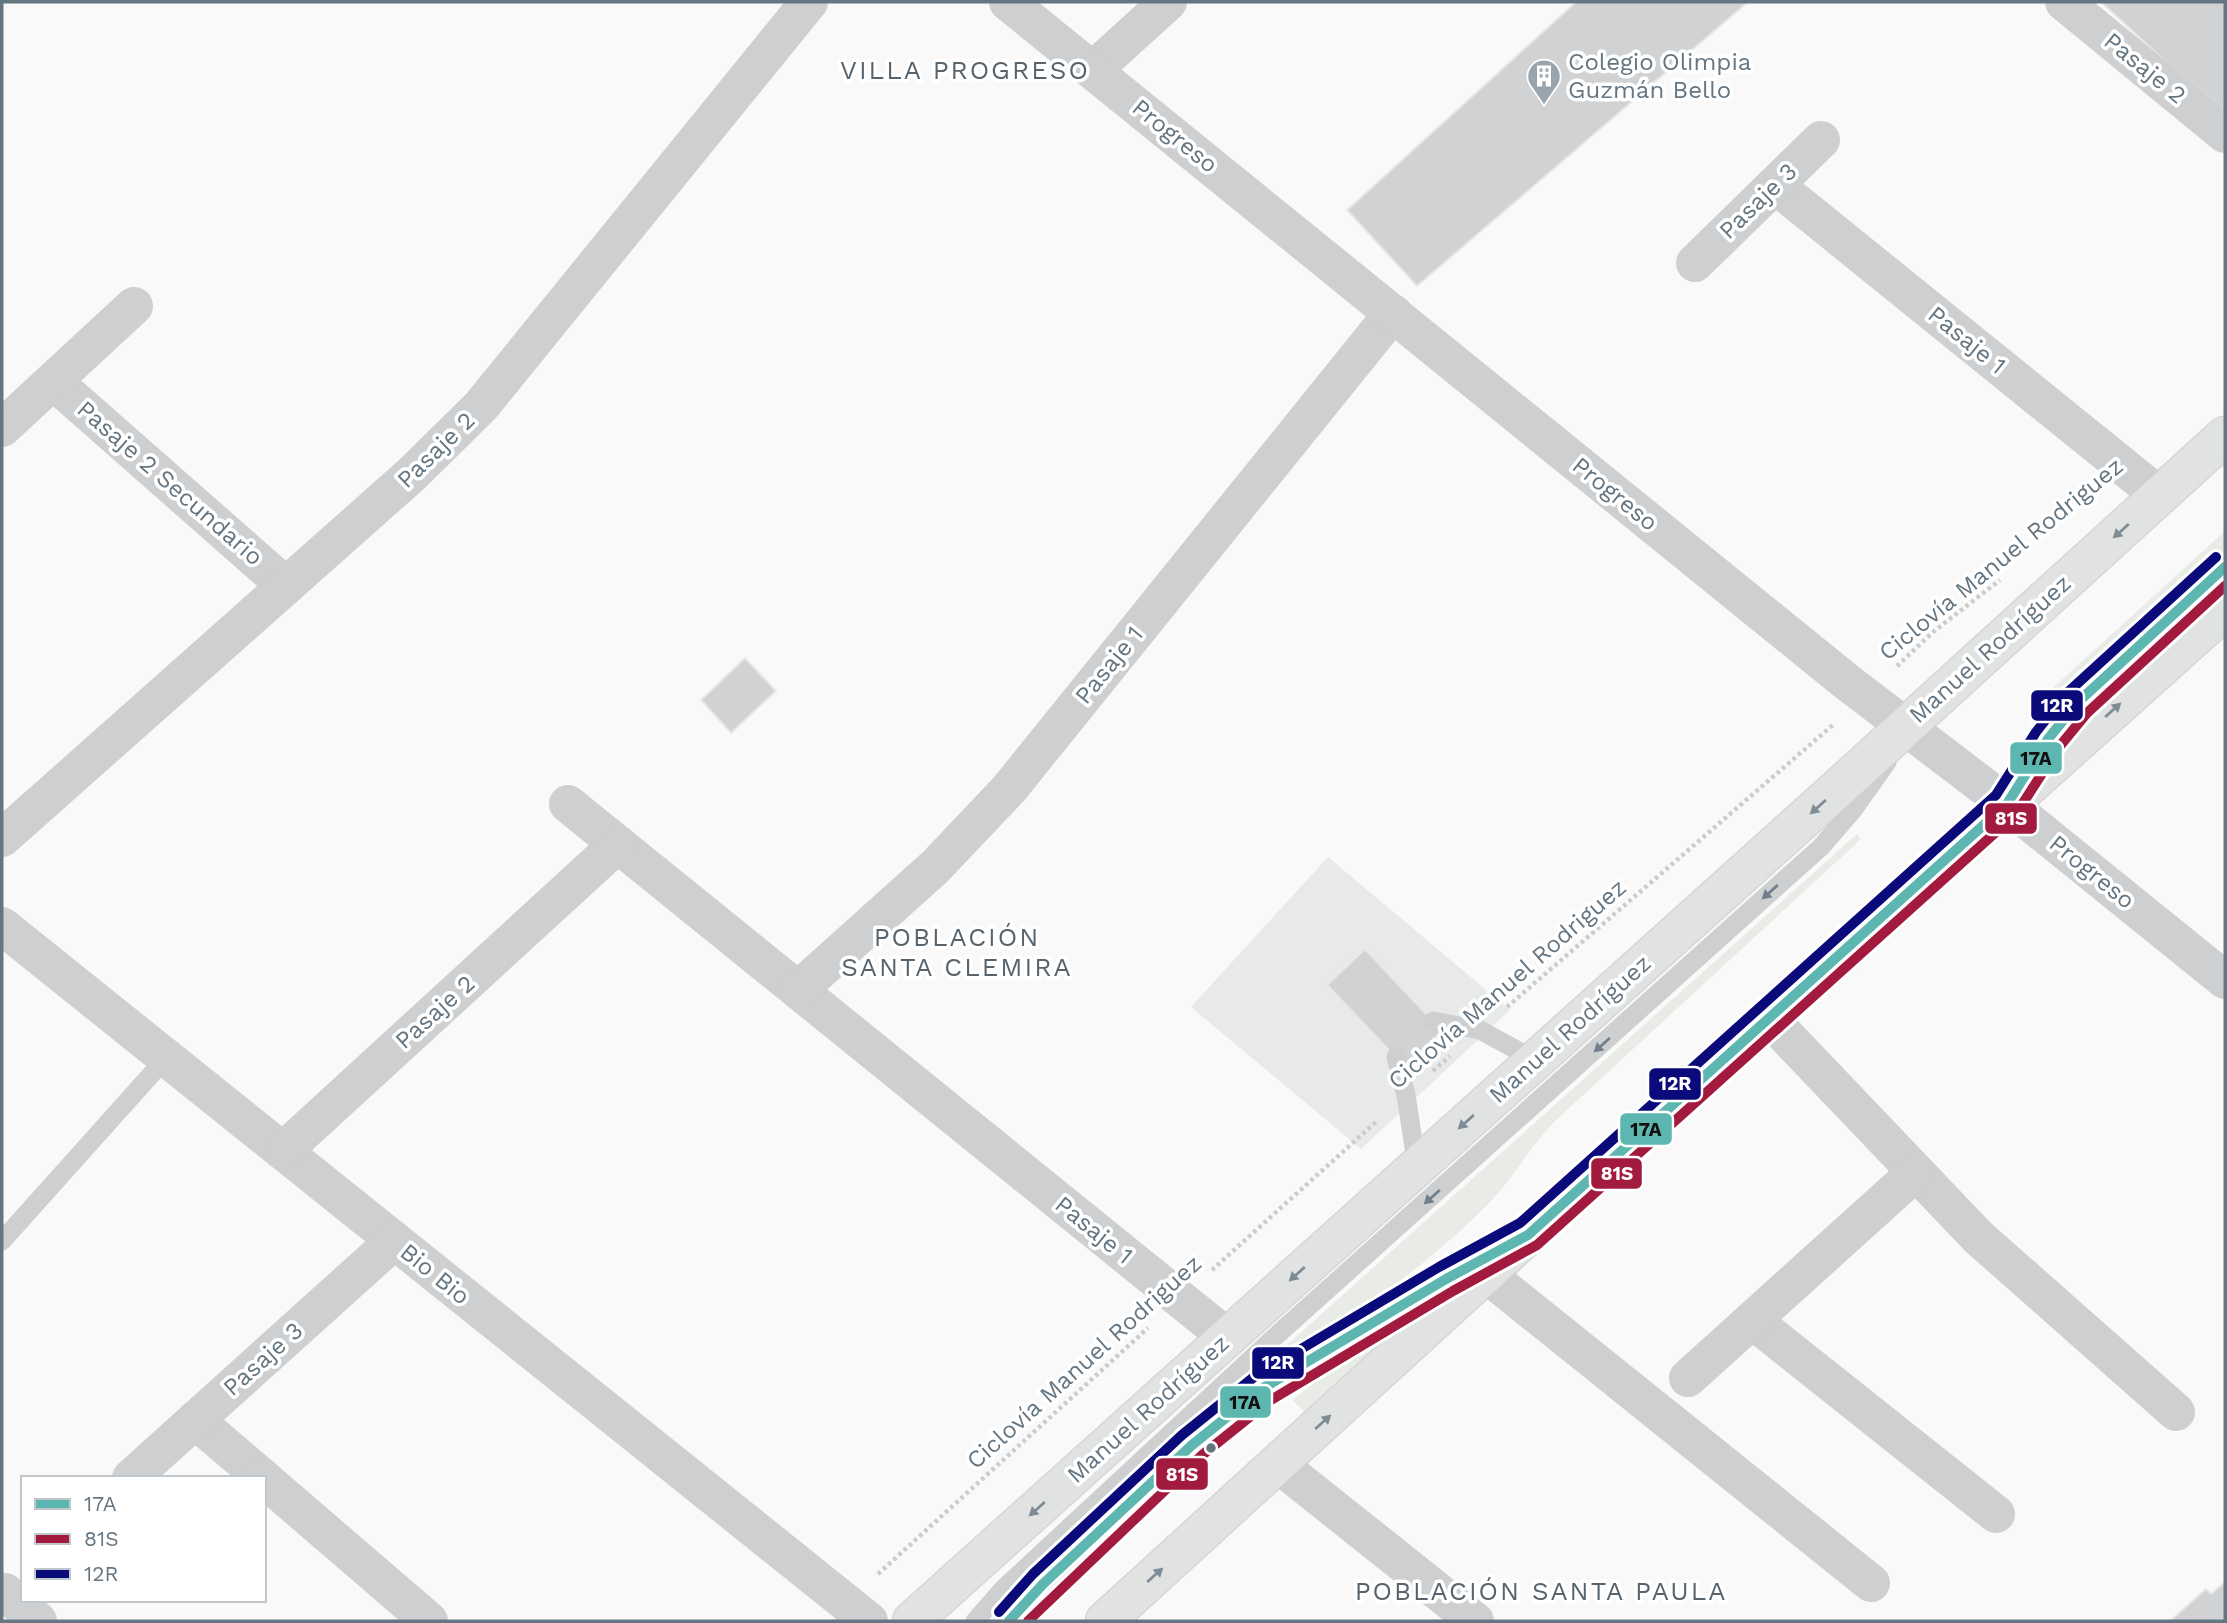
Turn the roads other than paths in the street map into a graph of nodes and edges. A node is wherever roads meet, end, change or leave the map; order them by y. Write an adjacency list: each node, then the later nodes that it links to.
1 (809, 2): 17 (street, Pasaje 2)
2 (1009, 2): 5 (street, Progreso)
3 (1168, 2): 5 (street)
4 (2064, 2): 6 (street, Pasaje 2)
5 (1093, 70): 11 (street, Progreso)
6 (2225, 134)
7 (1821, 140): 8 (street, Pasaje 3)
8 (1775, 185): 9 (street, Pasaje 3); 15 (street, Pasaje 1)
9 (1695, 263)
10 (134, 306): 12 (street, Pasaje 2 Secundario)
11 (1393, 313): 19 (street, Progreso); 26 (street, Pasaje 1)
12 (53, 381): 13 (street, Pasaje 2 Secundario); 17 (street, Pasaje 2 Secundario)
13 (2, 428)
14 (2225, 436): 15 (main road, Manuel Rodríguez)
15 (2160, 496): 19 (main road, Manuel Rodríguez, one-way to 19)
16 (2225, 567): 21 (lane)
17 (286, 586): 22 (street, Pasaje 2)
18 (2225, 610): 21 (main road, one-way to 18)
19 (1904, 727): 21 (street, Progreso); 31 (main road, Manuel Rodríguez, one-way to 31); 55 (lane, one-way to 55)
20 (568, 804): 23 (street, Pasaje 1)
21 (2007, 804): 25 (street, Progreso); 27 (main road)
22 (2, 838)
23 (618, 845): 26 (street, Pasaje 1); 32 (street, Pasaje 2)
24 (2, 926): 30 (street, Bio Bio)
25 (2225, 980)
26 (797, 990): 40 (street, Pasaje 1)
27 (1769, 1018): 34 (street); 35 (main road)
28 (1433, 1021): 31 (lane)
29 (1396, 1057): 33 (lane)
30 (166, 1058): 32 (street, Bio Bio); 36 (lane)
31 (1535, 1060): 33 (main road, Manuel Rodríguez, one-way to 33)
32 (283, 1151): 37 (street, Bio Bio)
33 (1417, 1167): 40 (main road, Manuel Rodríguez, one-way to 40)
34 (1915, 1174): 39 (street); 42 (street)
35 (1528, 1235): 38 (main road); 56 (lane)
36 (2, 1241)
37 (394, 1241): 43 (street, Pasaje 3); 51 (street, Bio Bio)
38 (1486, 1274): 44 (main road, one-way to 38); 49 (street)
39 (1752, 1320): 41 (street); 48 (street)
40 (1227, 1337): 54 (main road, Manuel Rodríguez, one-way to 54)
41 (1688, 1378)
42 (2176, 1412)
43 (195, 1420): 45 (street, Pasaje 3); 46 (street)
44 (1278, 1464): 57 (main road, one-way to 44); 58 (street)
45 (133, 1476)
46 (261, 1476)
47 (266, 1481): 53 (street)
48 (1996, 1514)
49 (1871, 1583)
50 (22, 1602): 52 (street)
51 (857, 1612)
52 (38, 1621)
53 (429, 1621)
54 (912, 1621)
55 (975, 1621)
56 (1009, 1621)
57 (1104, 1621)
58 (1475, 1621)

